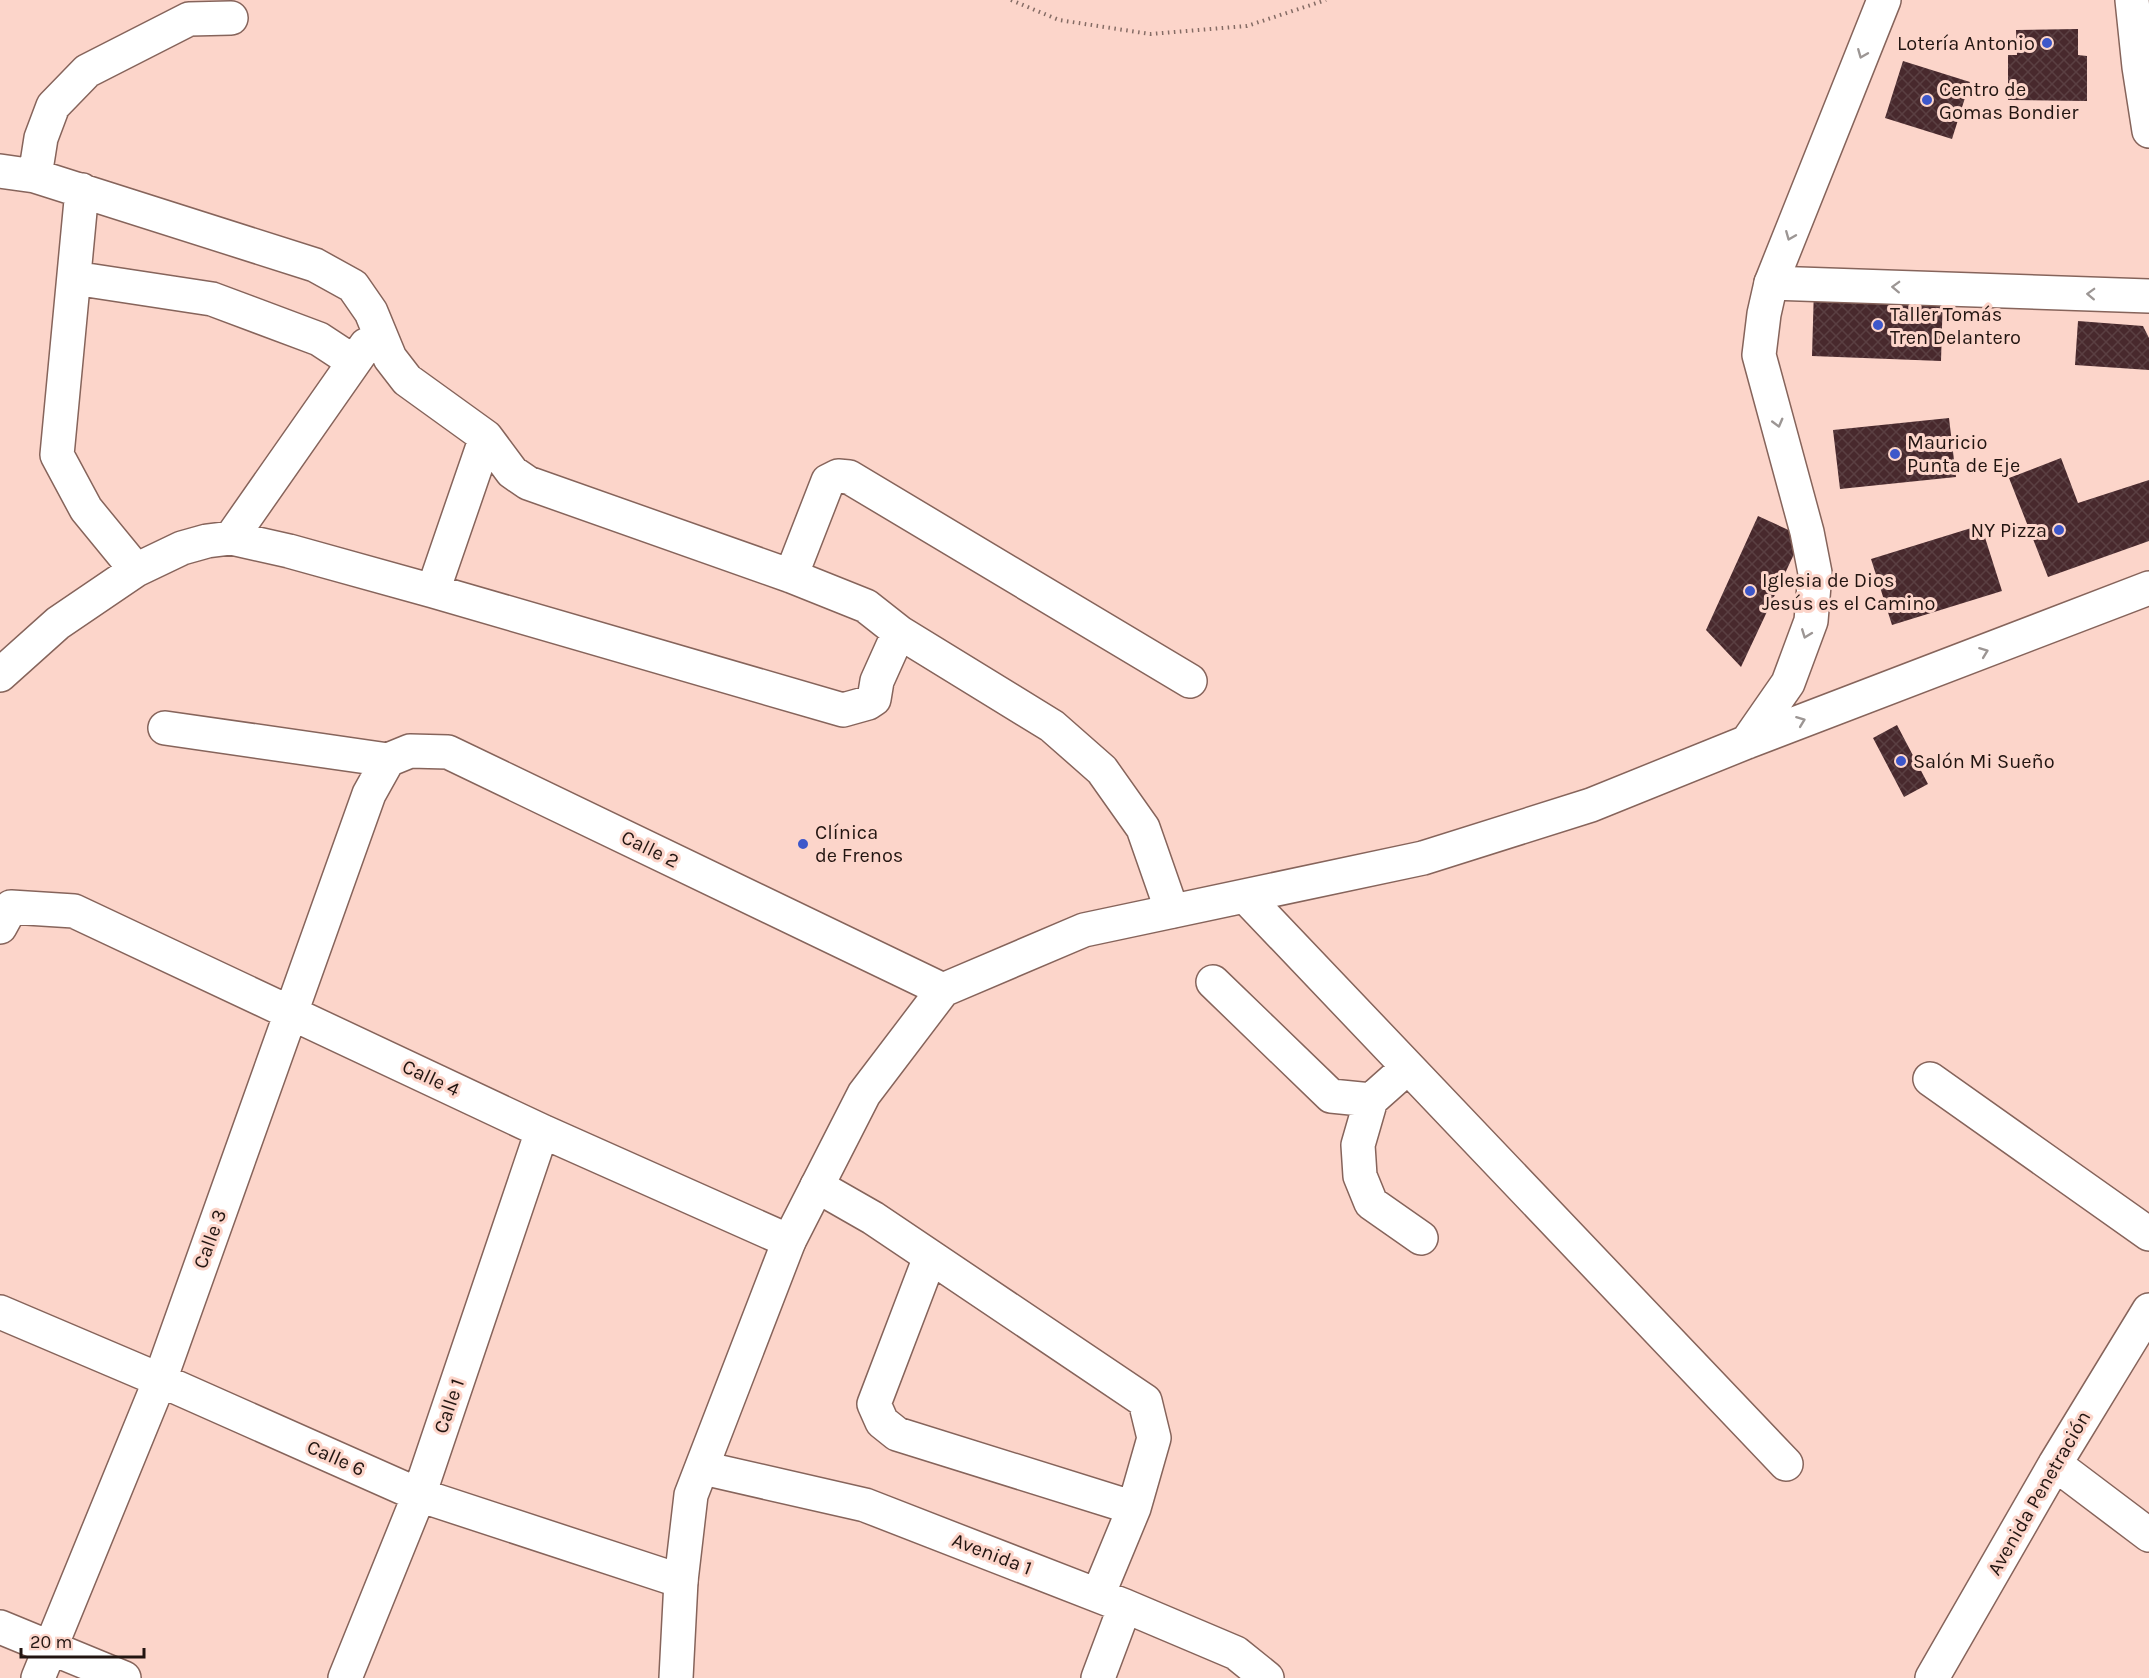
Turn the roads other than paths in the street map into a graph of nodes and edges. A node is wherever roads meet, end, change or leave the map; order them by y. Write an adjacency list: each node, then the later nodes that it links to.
1 (1884, 0): 9 (street, one-way to 9)
2 (2132, 0): 4 (street)
3 (231, 18): 6 (street)
4 (2149, 131)
5 (0, 171): 6 (street)
6 (35, 176): 7 (street)
7 (82, 190): 8 (street); 11 (street)
8 (74, 278): 12 (street); 15 (street)
9 (1771, 283): 10 (street, one-way to 9); 23 (street, one-way to 23)
10 (2149, 296)
11 (377, 328): 12 (street); 13 (street)
12 (354, 362): 14 (street)
13 (486, 437): 16 (street); 18 (street)
14 (231, 538): 15 (street); 18 (street)
15 (136, 570): 20 (street)
16 (791, 576): 19 (street); 21 (street)
17 (2149, 588): 23 (street, one-way to 17)
18 (433, 591): 19 (street)
19 (899, 632): 26 (street)
20 (0, 675)
21 (1190, 681)
22 (165, 728): 24 (street)
23 (1747, 742): 25 (street)
24 (388, 760): 29 (street, Calle 2); 30 (street, Calle 3)
25 (1246, 897): 26 (street); 31 (street)
26 (1172, 911): 29 (street)
27 (0, 927): 30 (street, Calle 4)
28 (1214, 982): 33 (street)
29 (943, 990): 35 (street)
30 (291, 1011): 34 (street, Calle 4); 42 (street, Calle 3)
31 (1407, 1068): 33 (street); 43 (street)
32 (1930, 1079): 36 (street)
33 (1371, 1100): 37 (street)
34 (542, 1131): 38 (street, Calle 4); 46 (street, Calle 1)
35 (817, 1186): 38 (street); 39 (street)
36 (2149, 1234)
37 (1421, 1238)
38 (789, 1241): 45 (street)
39 (930, 1257): 47 (street); 47 (street)
40 (2149, 1310): 44 (street, Avenida Penetración)
41 (0, 1312): 42 (street, Calle 6)
42 (160, 1380): 46 (street, Calle 6); 52 (street, Calle 3)
43 (1785, 1464)
44 (2055, 1464): 48 (street); 59 (street, Avenida Penetración)
45 (703, 1468): 49 (street); 50 (street, Avenida 1)
46 (419, 1495): 49 (street, Calle 6); 55 (street, Calle 1)
47 (1134, 1508): 50 (street)
48 (2149, 1535)
49 (681, 1581): 56 (street)
50 (1112, 1600): 57 (street); 58 (street, Avenida 1)
51 (0, 1627): 52 (street)
52 (51, 1648): 53 (street, Calle 3); 54 (street)
53 (38, 1678)
54 (124, 1678)
55 (345, 1678)
56 (676, 1678)
57 (1098, 1678)
58 (1267, 1678)
59 (1932, 1678)

